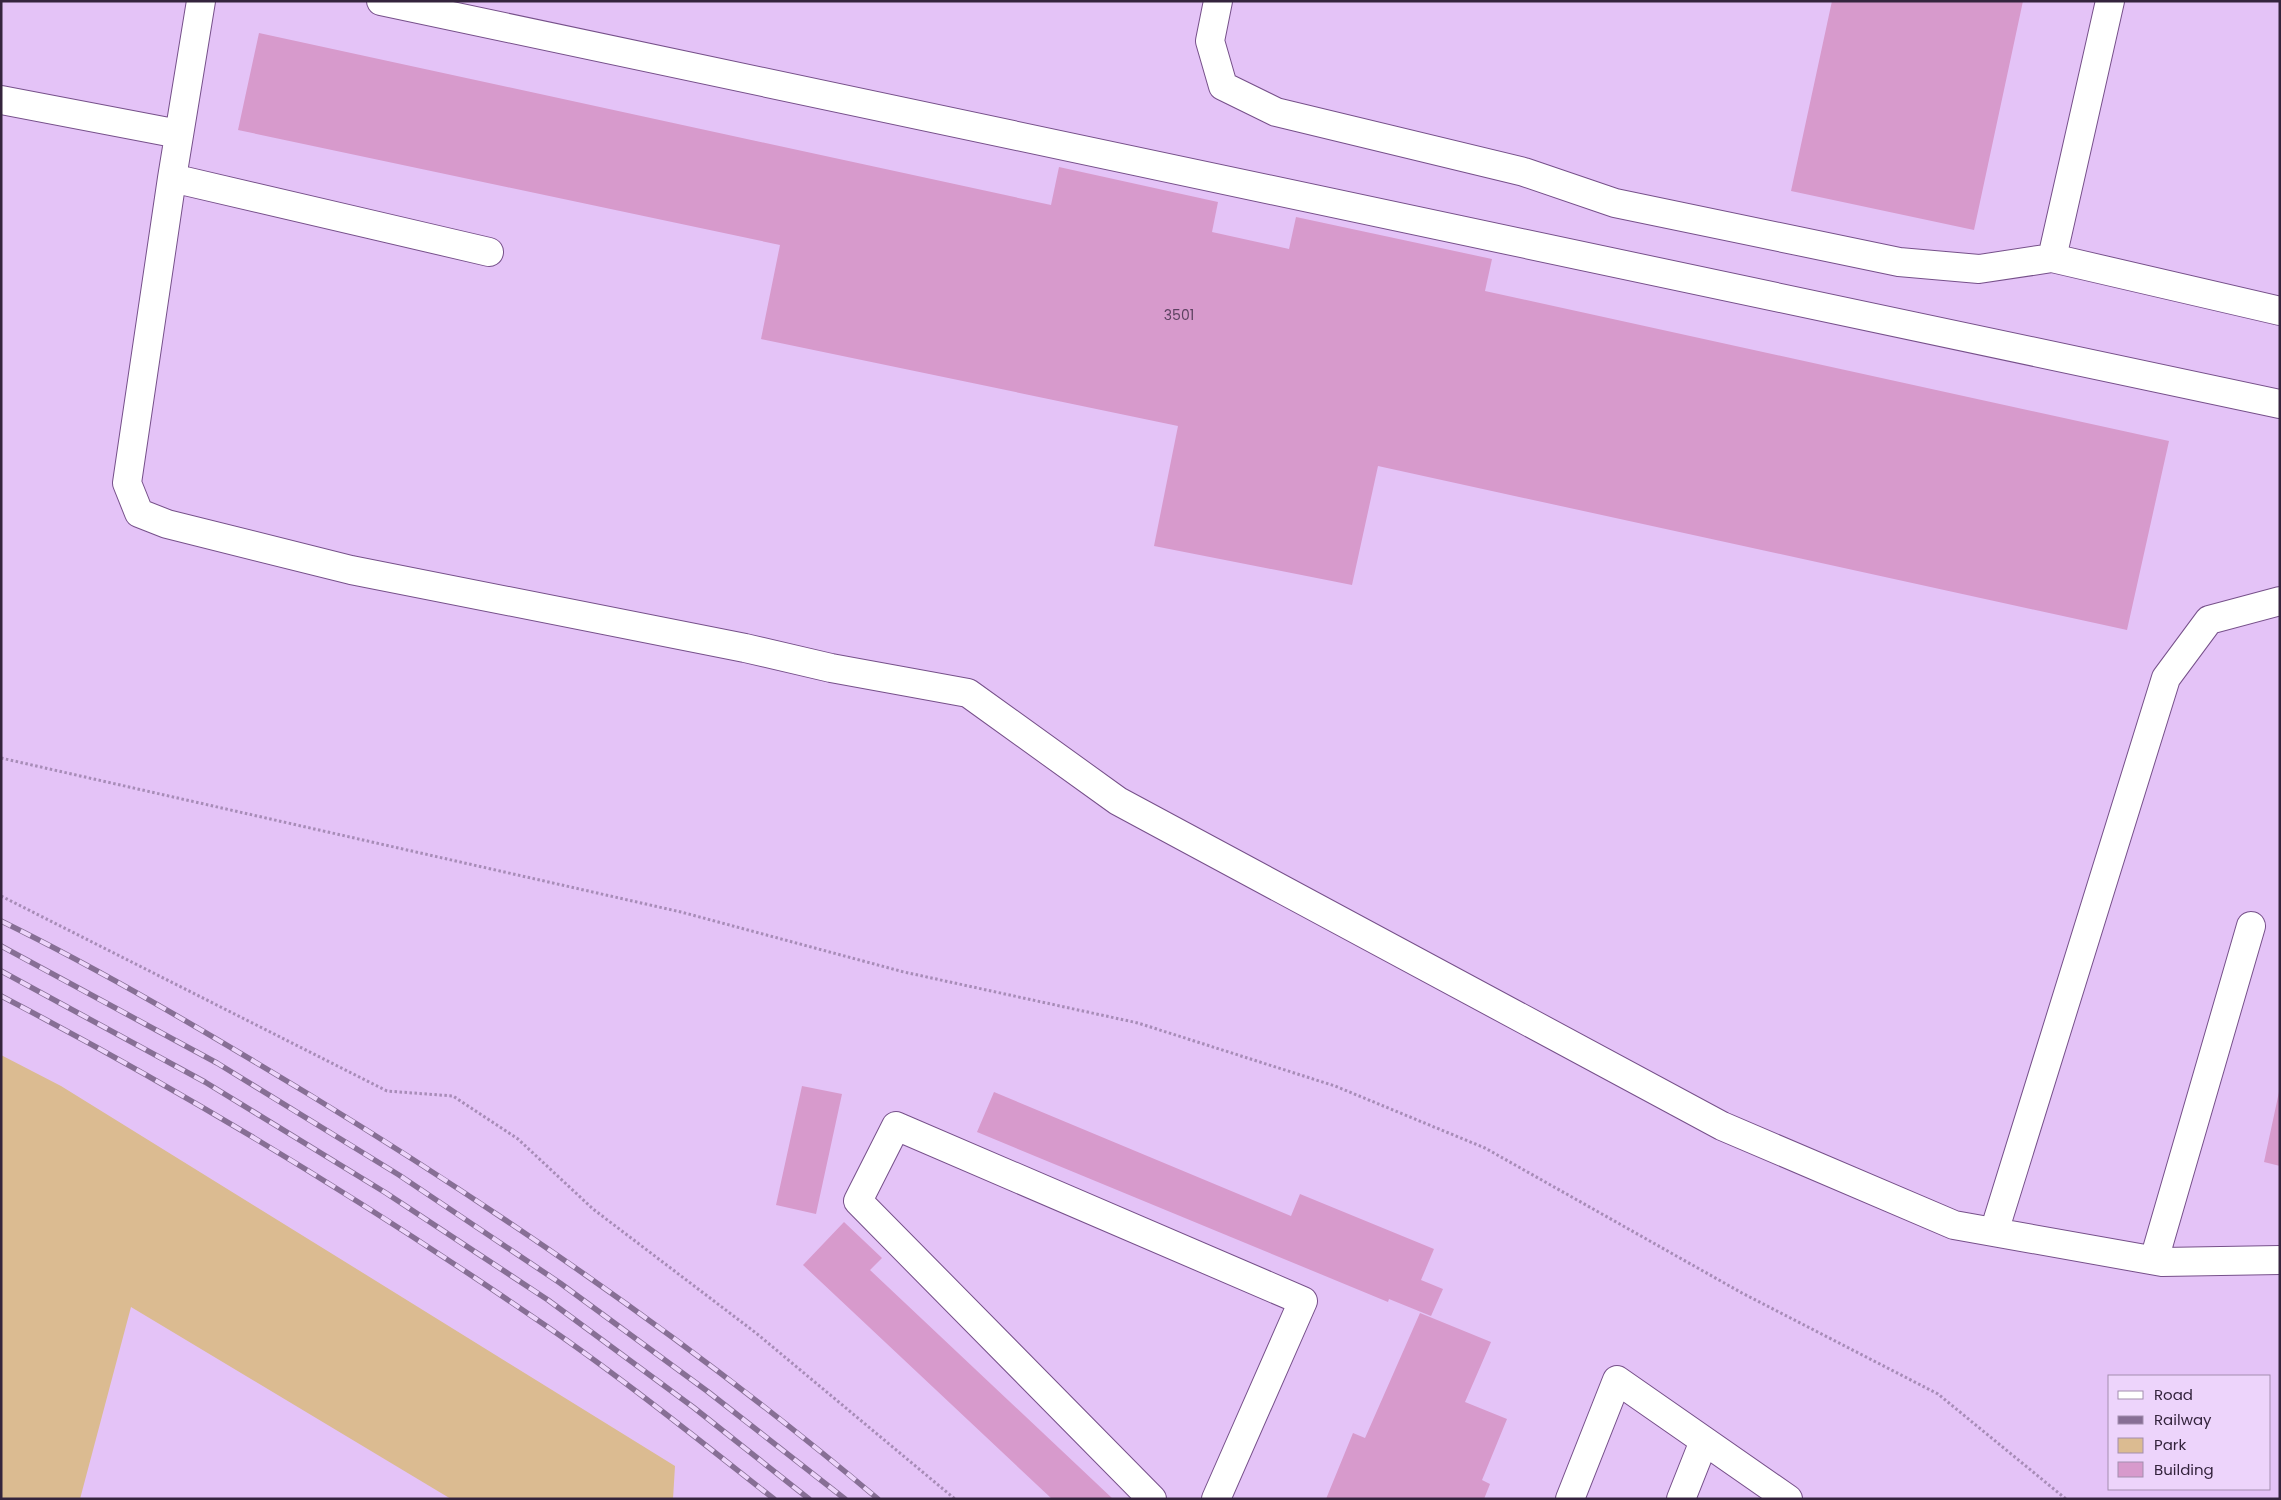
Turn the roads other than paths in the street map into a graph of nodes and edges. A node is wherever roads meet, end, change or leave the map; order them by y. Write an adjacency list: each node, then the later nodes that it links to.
1 (201, 1): 6 (lane)
2 (381, 1): 11 (lane)
3 (1218, 1): 9 (lane)
4 (2110, 1): 9 (lane)
5 (1, 100): 6 (lane)
6 (179, 134): 7 (lane)
7 (172, 178): 8 (lane); 14 (lane)
8 (489, 252)
9 (2052, 258): 10 (lane)
10 (2280, 311)
11 (2280, 404)
12 (2280, 601): 14 (lane)
13 (2251, 926): 15 (lane)
14 (1994, 1232): 15 (lane)
15 (2154, 1260): 16 (lane)
16 (2280, 1260)
17 (1704, 1441): 20 (lane); 21 (lane); 22 (lane)
18 (1152, 1499): 19 (lane)
19 (1216, 1499)
20 (1570, 1499)
21 (1681, 1499)
22 (1788, 1499)

